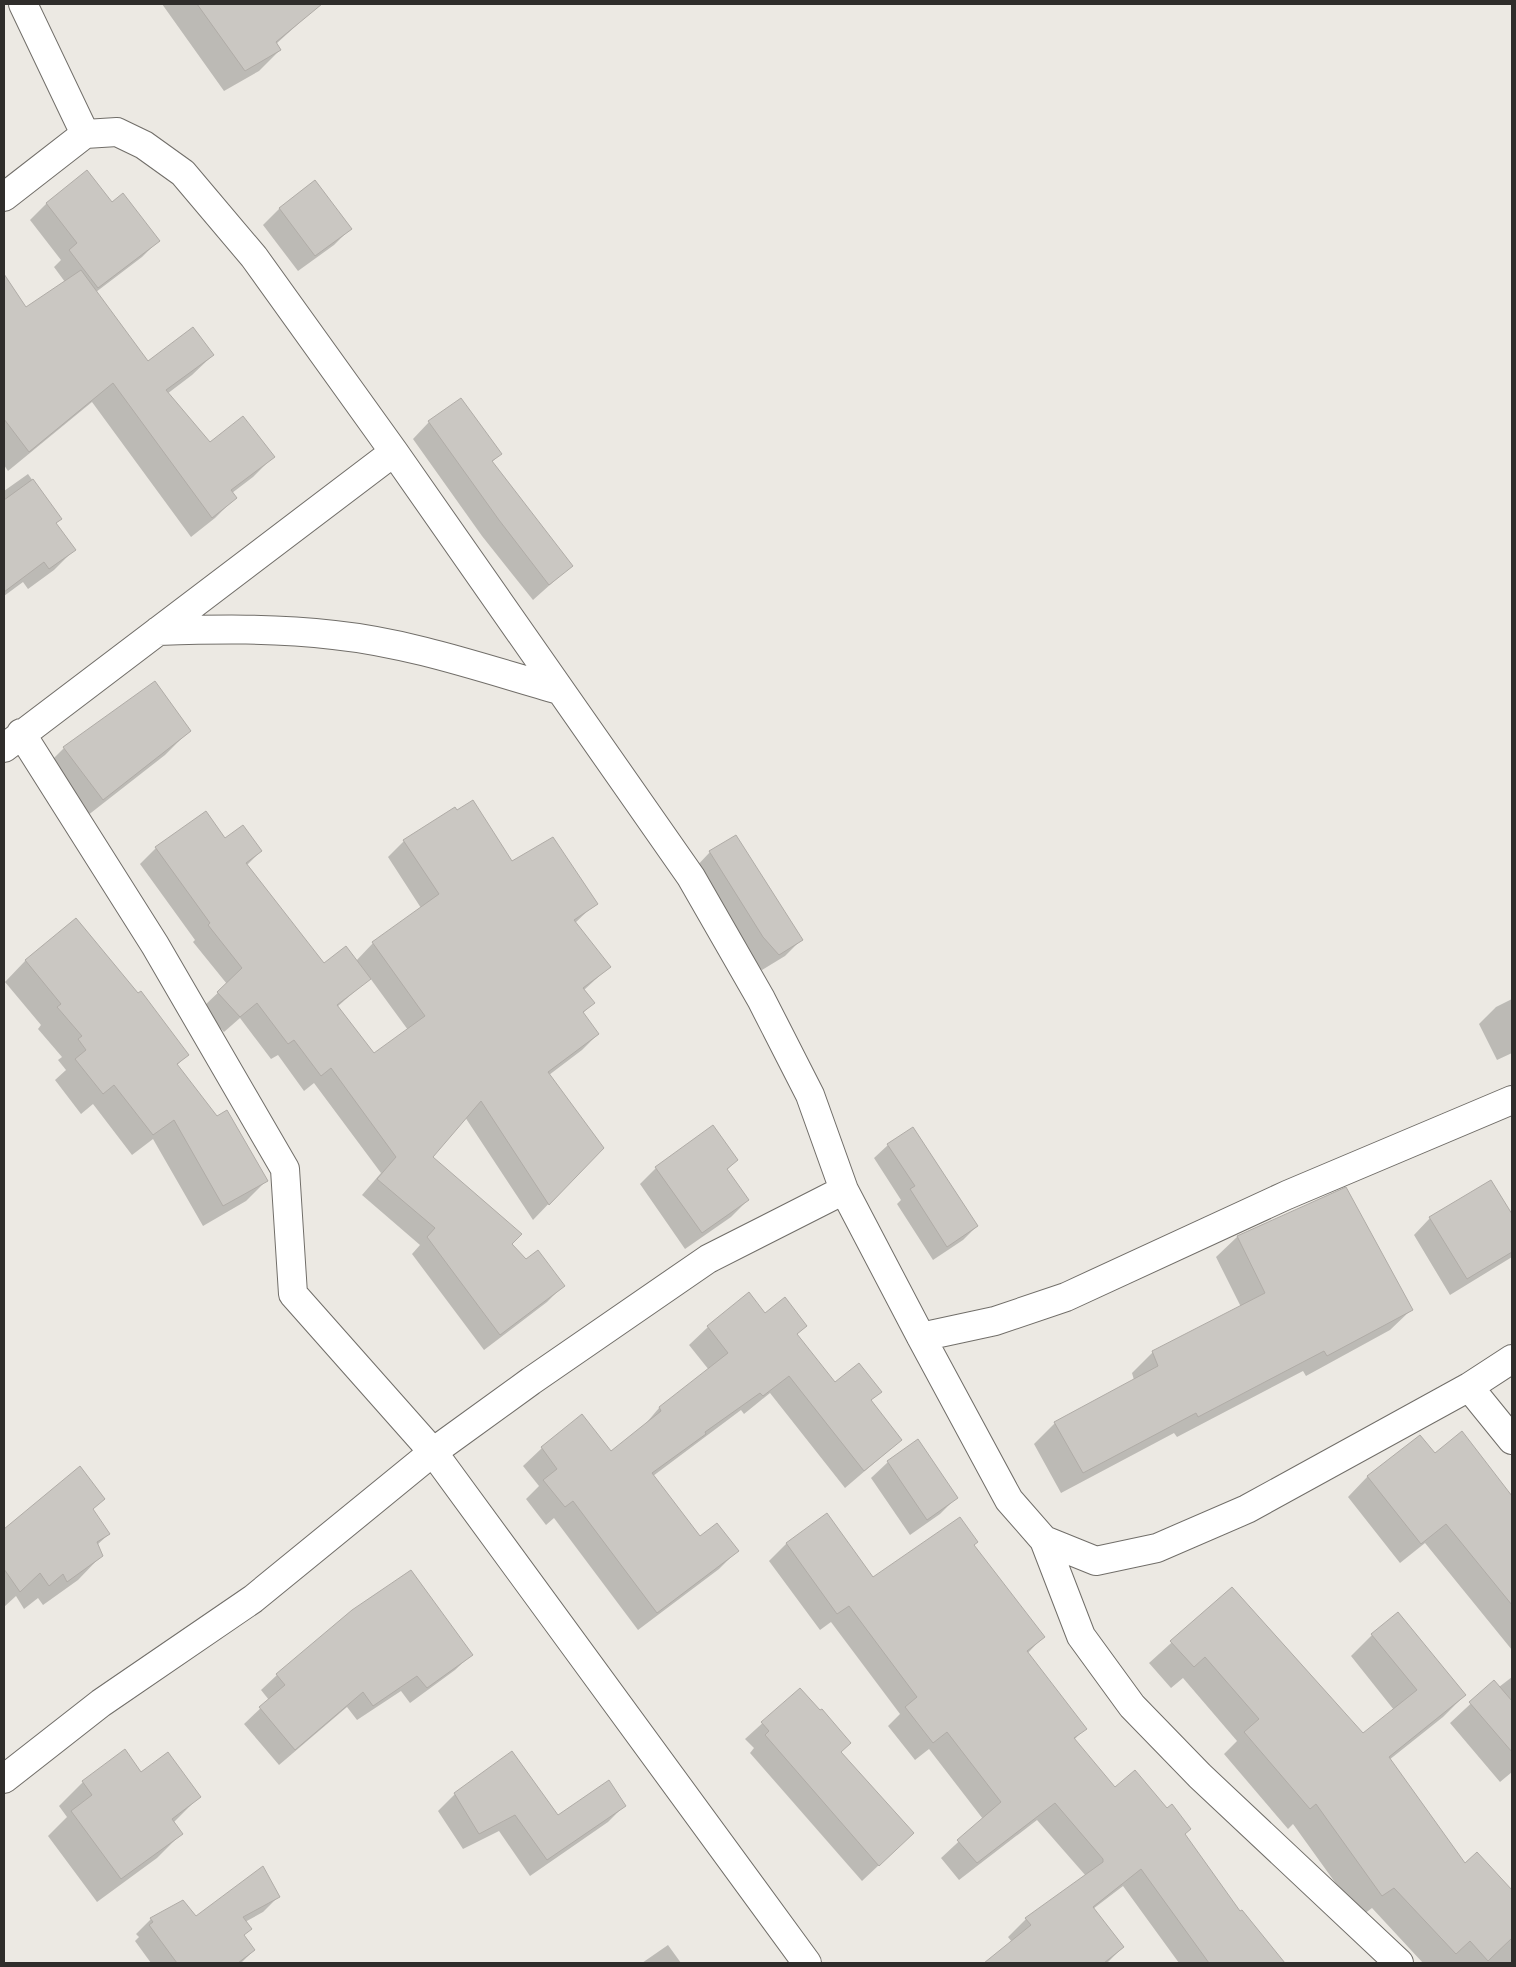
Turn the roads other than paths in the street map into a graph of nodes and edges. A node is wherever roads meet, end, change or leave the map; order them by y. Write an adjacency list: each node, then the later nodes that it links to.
1 (23, 4): 2 (street)
2 (85, 134): 3 (street); 4 (street)
3 (4, 197)
4 (394, 452): 5 (street); 6 (street)
5 (158, 631): 6 (street); 7 (street)
6 (559, 690): 9 (street)
7 (13, 741): 14 (street)
8 (1512, 1100): 10 (street)
9 (844, 1190): 10 (street); 14 (street)
10 (921, 1336): 15 (street)
11 (1512, 1359): 12 (street)
12 (1469, 1387): 13 (street); 15 (street)
13 (1512, 1440)
14 (432, 1452): 16 (street); 17 (street)
15 (1044, 1540): 18 (street)
16 (4, 1779)
17 (807, 1963)
18 (1399, 1963)

